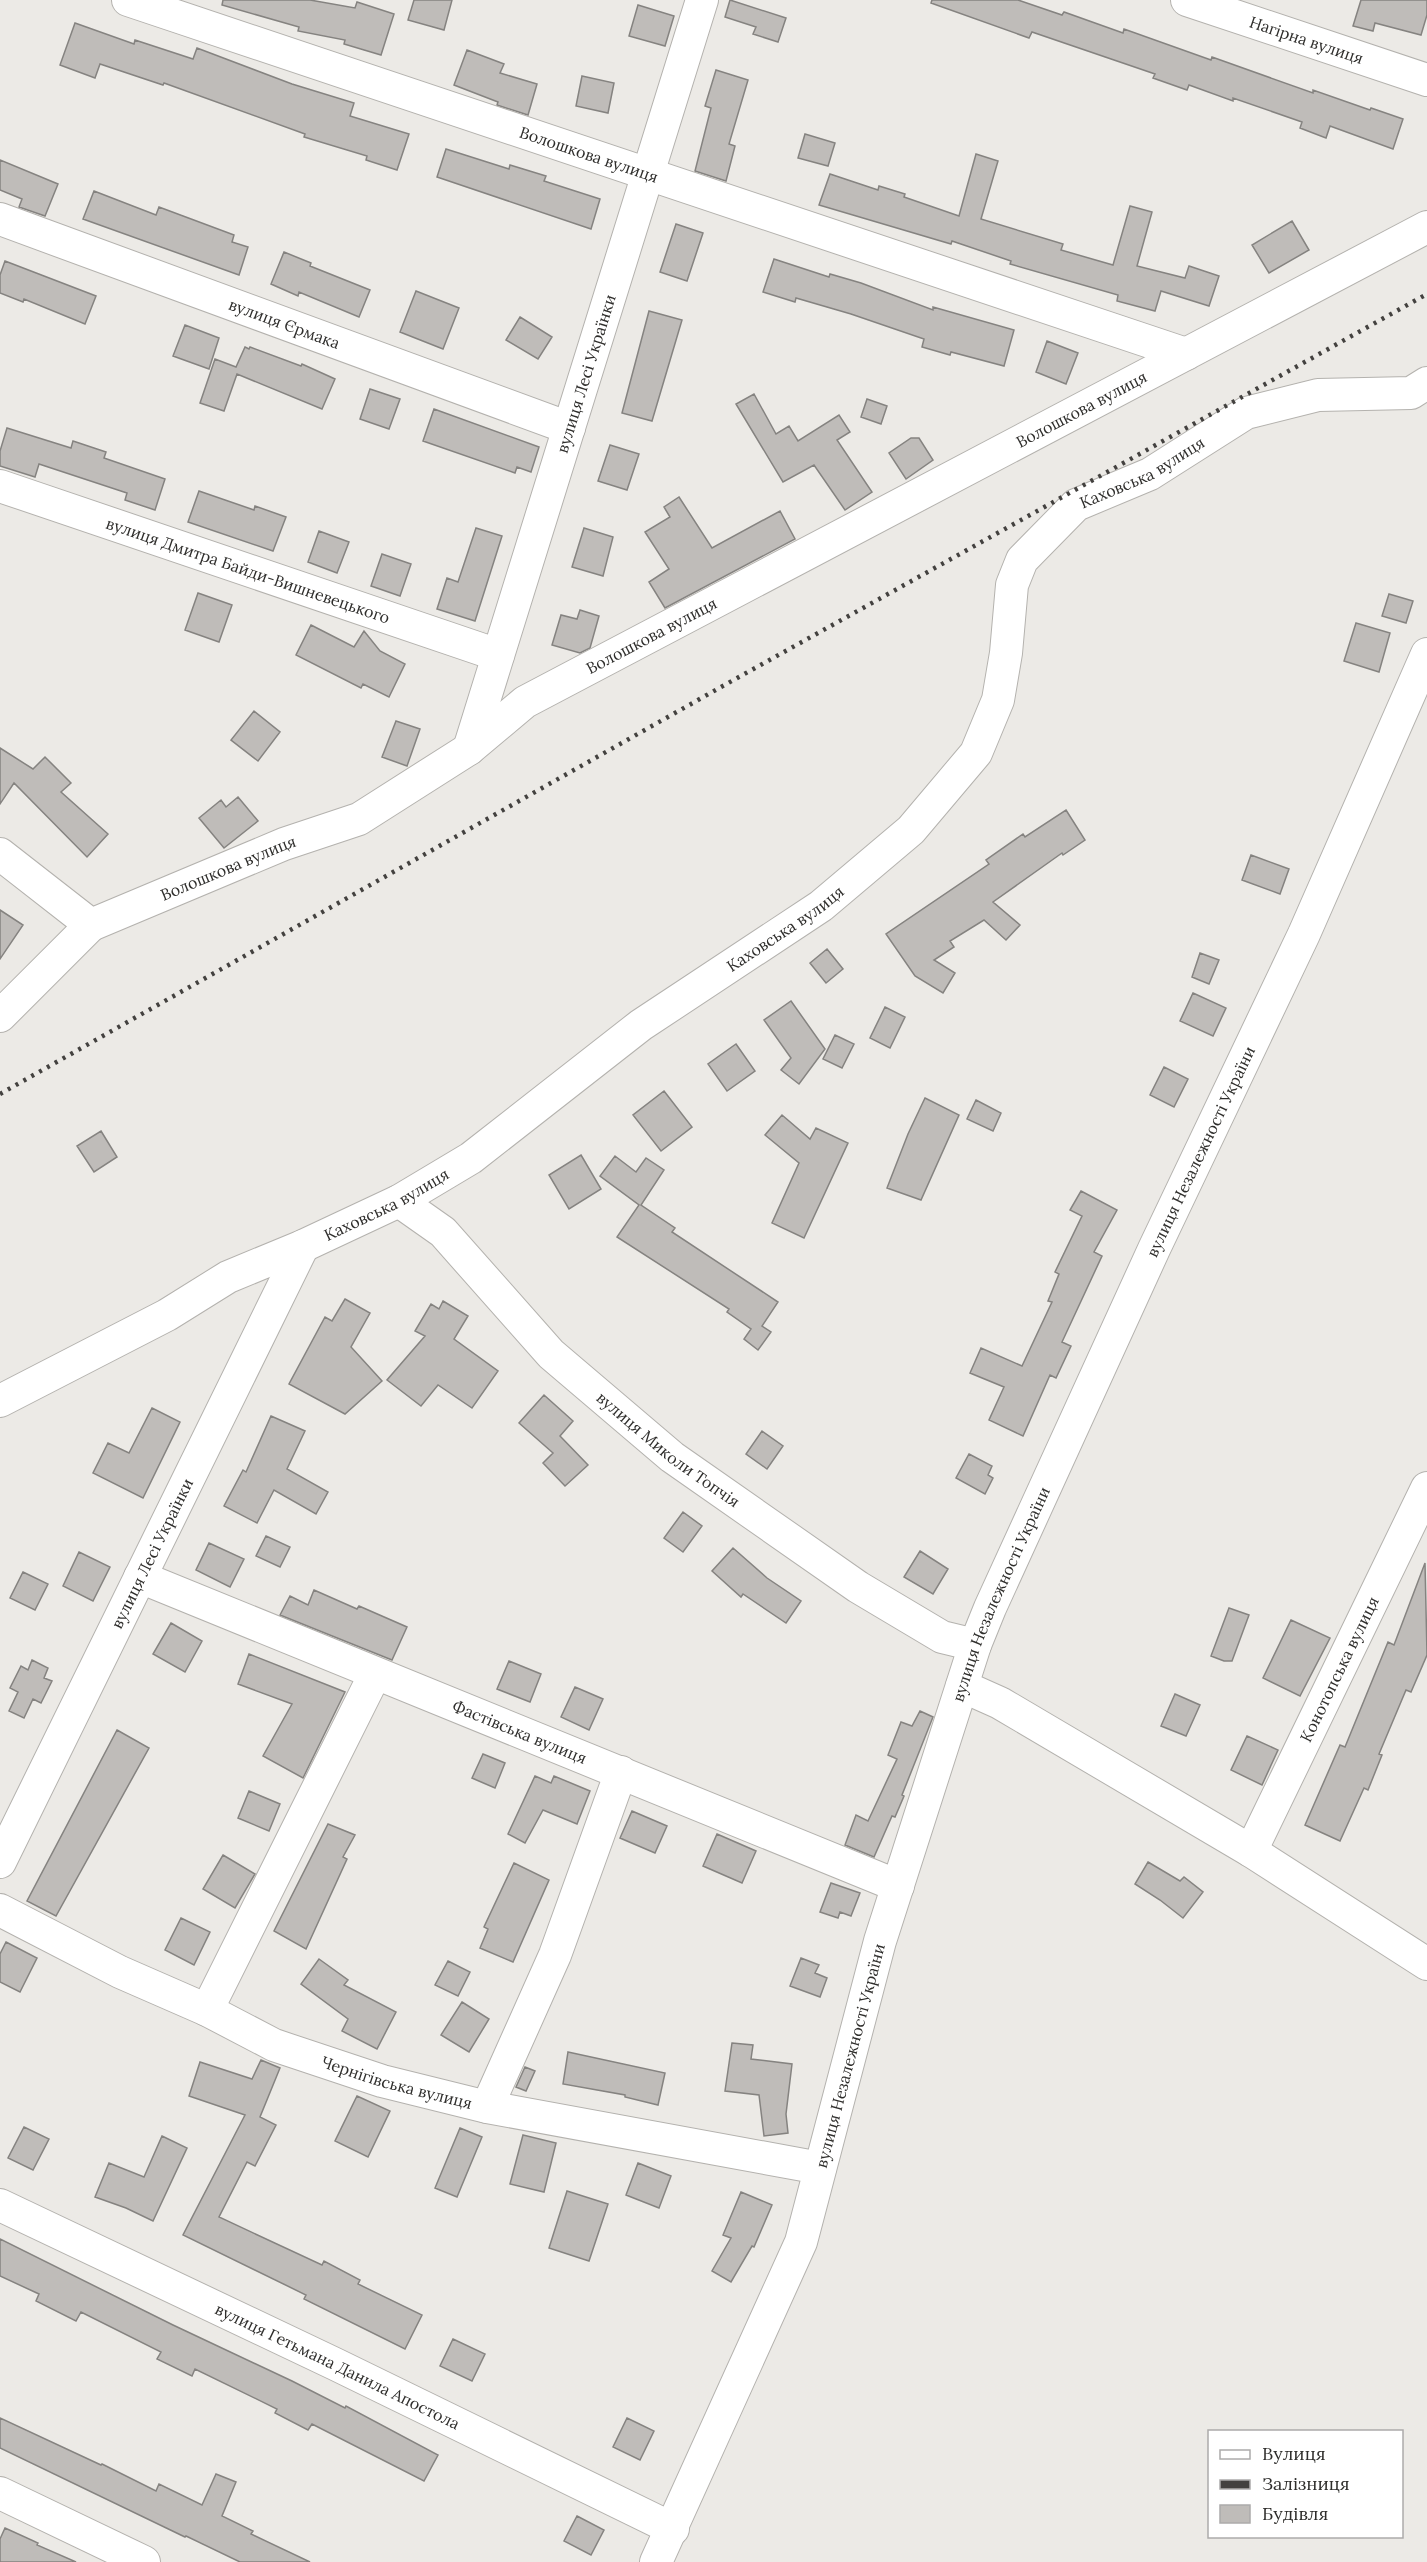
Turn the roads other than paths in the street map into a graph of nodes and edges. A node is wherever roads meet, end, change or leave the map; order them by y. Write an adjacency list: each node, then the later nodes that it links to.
1 (128, 0): 5 (street, Волошкова вулиця)
2 (702, 0): 5 (street, вулиця Лесі Українки)
3 (1187, 0): 4 (street, Нагірна вулиця)
4 (1427, 80)
5 (648, 174): 8 (street, Волошкова вулиця); 10 (street, вулиця Лесі Українки)
6 (0, 219): 10 (street, вулиця Єрмака)
7 (1427, 227): 8 (street, Волошкова вулиця)
8 (1186, 354): 14 (street, Волошкова вулиця)
9 (1427, 382): 18 (street, Каховська вулиця)
10 (569, 428): 13 (street, вулиця Лесі Українки)
11 (0, 486): 13 (street, вулиця Дмитра Байди-Вишневецького)
12 (1427, 654): 23 (street, вулиця Незалежності України)
13 (498, 656): 14 (street, вулиця Лесі Українки)
14 (469, 748): 16 (street, Волошкова вулиця)
15 (0, 854): 16 (street)
16 (105, 919): 17 (street)
17 (0, 1016)
18 (399, 1201): 19 (street, Каховська вулиця); 23 (street, вулиця Миколи Топчія)
19 (303, 1246): 20 (street, Каховська вулиця); 22 (street, вулиця Лесі Українки)
20 (0, 1401)
21 (1427, 1488): 27 (street, Конотопська вулиця)
22 (140, 1577): 24 (street, Фастівська вулиця); 28 (street, вулиця Лесі Українки)
23 (975, 1645): 25 (street, вулиця Незалежності України)
24 (375, 1674): 26 (street, Фастівська вулиця); 32 (street)
25 (962, 1686): 27 (street); 29 (street, вулиця Незалежності України)
26 (621, 1772): 29 (street, Фастівська вулиця); 33 (street)
27 (1251, 1851): 31 (street)
28 (0, 1862)
29 (898, 1886): 34 (street, вулиця Незалежності України)
30 (0, 1910): 32 (street, Чернігівська вулиця)
31 (1427, 1964)
32 (207, 2010): 33 (street, Чернігівська вулиця)
33 (487, 2107): 34 (street, Чернігівська вулиця)
34 (820, 2168): 37 (street, вулиця Незалежності України)
35 (0, 2205): 37 (street, вулиця Гетьмана Данила Апостола)
36 (0, 2493): 38 (street)
37 (673, 2529): 39 (street, вулиця Незалежності України)
38 (144, 2562)
39 (656, 2562)

